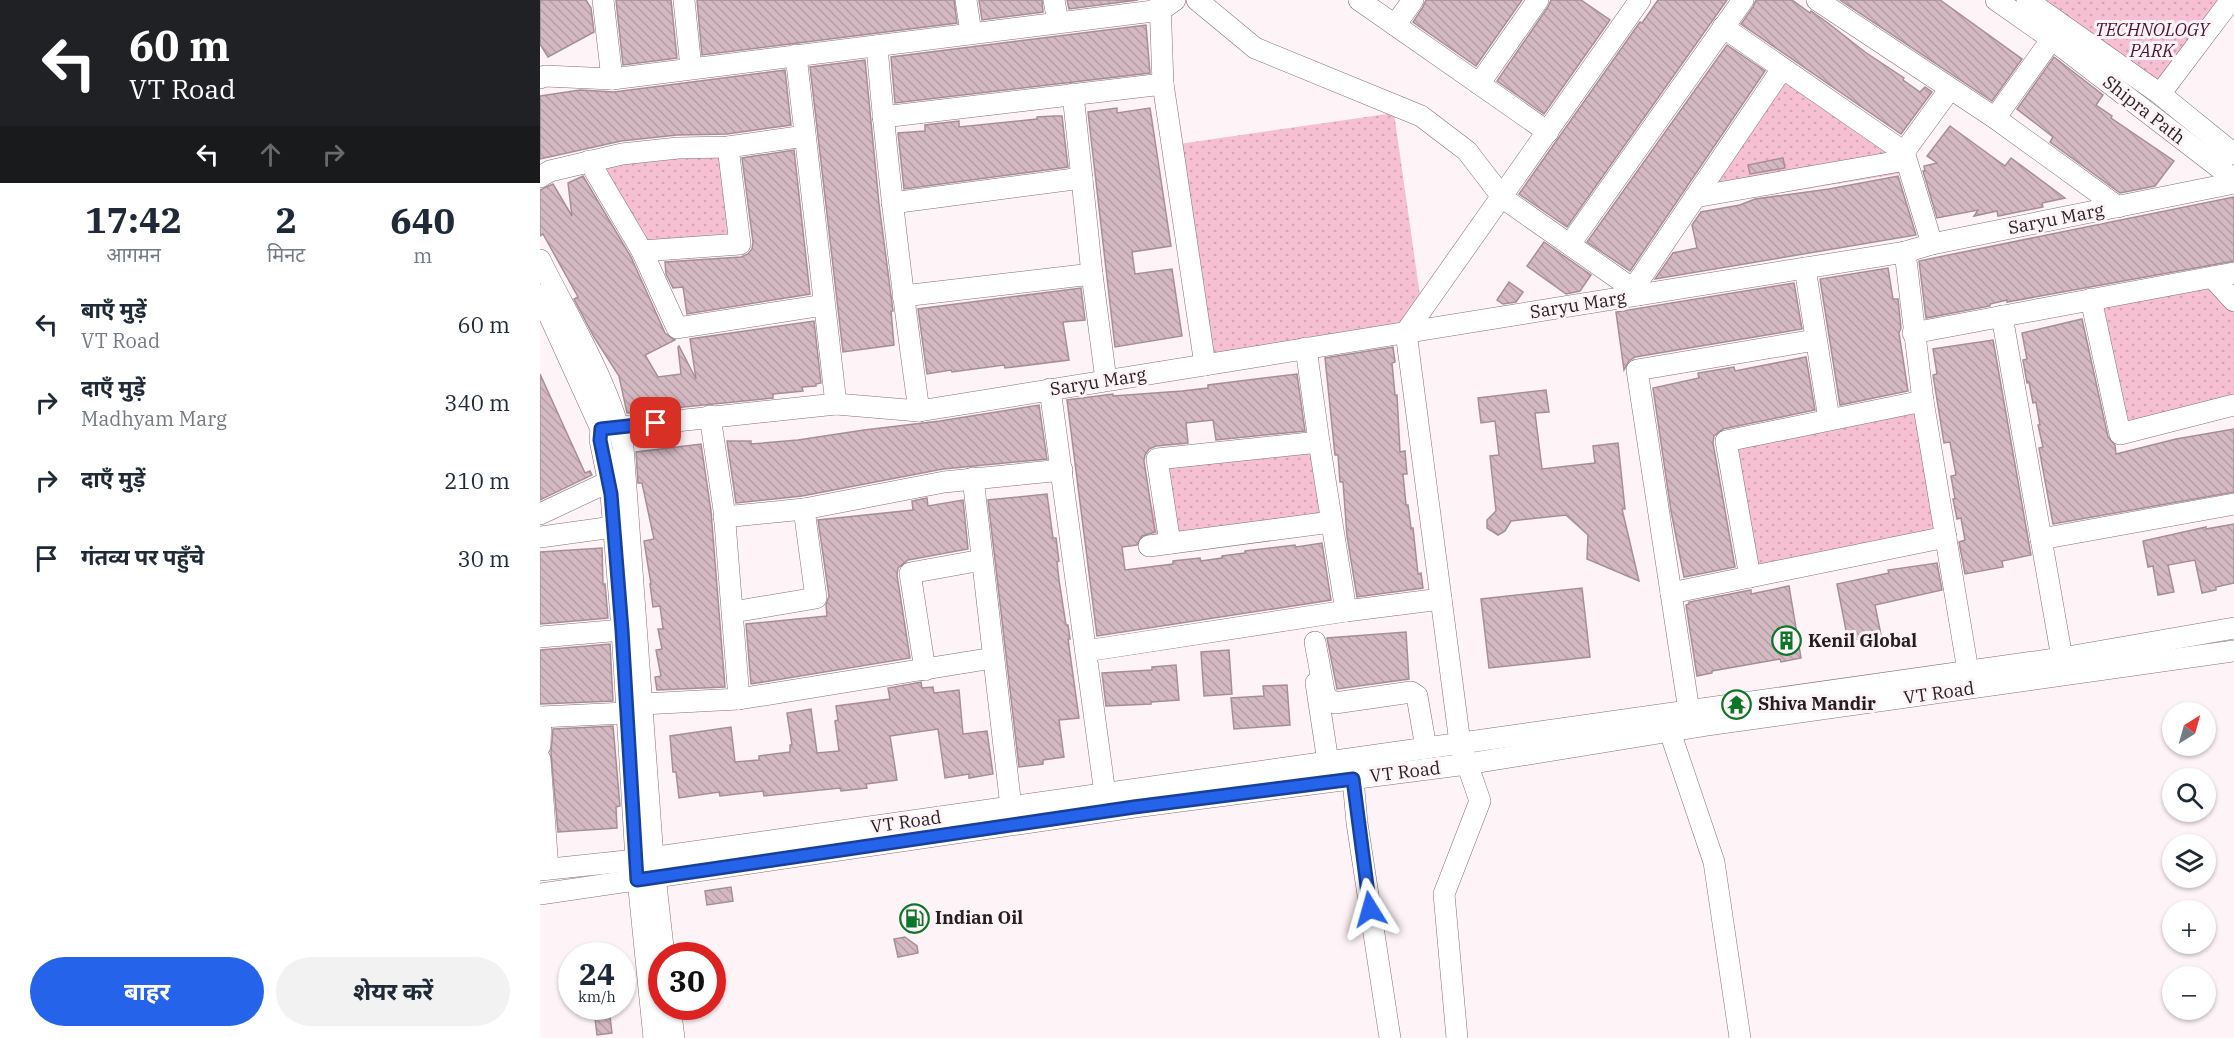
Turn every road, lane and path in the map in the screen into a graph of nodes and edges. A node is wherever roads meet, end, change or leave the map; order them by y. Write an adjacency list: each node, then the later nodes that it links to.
1 (603, 0): 26 (street)
2 (684, 0): 23 (street)
3 (966, 0): 20 (street)
4 (1054, 0): 16 (street)
5 (1197, 0): 44 (street)
6 (1359, 0): 17 (street)
7 (1413, 0): 17 (street)
8 (1538, 0): 28 (street)
9 (1640, 0): 34 (street)
10 (1743, 0): 18 (street)
11 (1817, 0): 29 (street)
12 (1996, 0): 19 (street, Shipra Path)
13 (2027, 0): 19 (street, Shipra Path)
14 (2231, 0): 31 (street)
15 (1166, 3): 16 (street); 27 (street)
16 (1058, 22): 20 (street)
17 (1395, 26): 28 (street)
18 (1724, 27): 24 (street); 47 (street)
19 (2057, 32): 31 (street, Shipra Path); 33 (street); 42 (street, Shipra Path)
20 (971, 33): 21 (street)
21 (877, 46): 22 (street); 32 (street)
22 (796, 55): 23 (street); 35 (street)
23 (691, 68): 26 (street)
24 (1782, 69): 38 (street); 43 (street)
25 (542, 74): 26 (street)
26 (612, 79)
27 (1163, 84): 30 (street); 67 (street)
28 (1479, 84): 34 (street)
29 (1950, 89): 33 (street); 38 (street)
30 (1073, 94): 32 (street); 41 (street)
31 (2160, 94): 37 (street, Shipra Path)
32 (883, 117): 45 (street)
33 (1995, 118): 46 (street)
34 (1548, 132): 44 (street)
35 (806, 136): 36 (street); 61 (street)
36 (728, 147): 39 (street); 49 (street)
37 (2234, 154)
38 (1905, 156): 43 (street); 48 (street)
39 (589, 161): 40 (street); 49 (street)
40 (540, 177)
41 (1082, 178): 45 (street); 54 (street)
42 (2234, 181): 46 (street, Saryu Marg)
43 (1695, 197): 56 (street)
44 (1503, 198): 47 (street); 63 (street)
45 (892, 203): 58 (street)
46 (2118, 207): 48 (street, Saryu Marg)
47 (1570, 244): 56 (street)
48 (1932, 244): 50 (street, Saryu Marg)
49 (642, 251): 61 (street)
50 (1905, 252): 52 (street, Saryu Marg); 64 (street)
51 (540, 260): 76 (street)
52 (1805, 268): 56 (street, Saryu Marg); 65 (street)
53 (2234, 273): 55 (street)
54 (1092, 274): 58 (street); 68 (street)
55 (2212, 277): 59 (street); 60 (street)
56 (1635, 292): 63 (street, Saryu Marg)
57 (540, 295): 76 (street)
58 (903, 296): 73 (street)
59 (2091, 299): 62 (street); 72 (street)
60 (2234, 301)
61 (824, 304): 71 (street)
62 (2002, 316): 64 (street); 89 (street)
63 (1406, 332): 66 (street, Saryu Marg); 95 (street)
64 (1913, 333): 70 (street)
65 (1815, 340): 75 (street); 94 (street)
66 (1306, 348): 67 (street, Saryu Marg); 77 (street)
67 (1205, 364): 68 (street, Saryu Marg)
68 (1106, 380): 69 (street, Saryu Marg)
69 (1050, 389): 73 (street, Saryu Marg); 78 (street)
70 (1923, 400): 75 (street); 88 (street)
71 (836, 404): 73 (street, Saryu Marg); 74 (street, Saryu Marg)
72 (2234, 405)
73 (919, 411)
74 (710, 416): 76 (street, Saryu Marg); 84 (street)
75 (1829, 419): 93 (street)
76 (610, 428): 80 (street); 110 (street)
77 (1319, 442): 85 (street); 90 (street)
78 (1062, 470): 79 (street); 103 (street)
79 (973, 478): 82 (street); 92 (street)
80 (608, 482): 83 (street); 86 (street)
81 (2234, 504): 89 (street)
82 (804, 509): 84 (street); 97 (street)
83 (540, 514)
84 (724, 518): 97 (street)
85 (1331, 522): 90 (street); 96 (street)
86 (613, 527): 87 (street); 100 (street)
87 (540, 537)
88 (1946, 537): 93 (street); 108 (street)
89 (2041, 538): 106 (street)
90 (1170, 543): 91 (street)
91 (1149, 546)
92 (982, 560): 105 (street); 107 (street)
93 (1750, 577): 94 (street)
94 (1671, 593): 111 (street)
95 (1441, 599): 96 (street); 114 (street)
96 (1346, 611): 98 (street)
97 (733, 612): 109 (street)
98 (1305, 617): 103 (street); 118 (street)
99 (2234, 628): 106 (street, VT Road)
100 (622, 630): 101 (street); 110 (street)
101 (540, 637)
102 (1315, 642): 116 (street)
103 (1086, 651): 121 (street)
104 (2234, 651): 113 (street, VT Road)
105 (993, 658): 107 (street); 122 (street)
106 (2062, 658): 108 (street, VT Road)
107 (925, 670): 109 (street)
108 (1968, 671): 111 (street, VT Road)
109 (739, 699): 110 (street)
110 (634, 709): 112 (street); 125 (street)
111 (1689, 711): 114 (street, VT Road)
112 (540, 717): 115 (street)
113 (1670, 732): 119 (street, VT Road); 133 (street)
114 (1460, 743): 116 (street, VT Road); 119 (street)
115 (540, 746)
116 (1426, 748): 118 (street, VT Road)
117 (540, 759): 124 (street)
118 (1328, 762): 121 (street, VT Road)
119 (1467, 764): 120 (street, VT Road); 132 (street)
120 (1353, 779): 123 (street, VT Road); 131 (street)
121 (1105, 794): 122 (street, VT Road)
122 (1011, 807): 123 (street, VT Road)
123 (909, 831): 125 (street, VT Road)
124 (544, 869): 125 (street, VT Road)
125 (645, 869): 126 (street, VT Road); 127 (street); 129 (street)
126 (540, 894)
127 (661, 942)
128 (672, 1020): 130 (street)
129 (654, 1038)
130 (674, 1038)
131 (1390, 1038)
132 (1457, 1038)
133 (1740, 1038)

